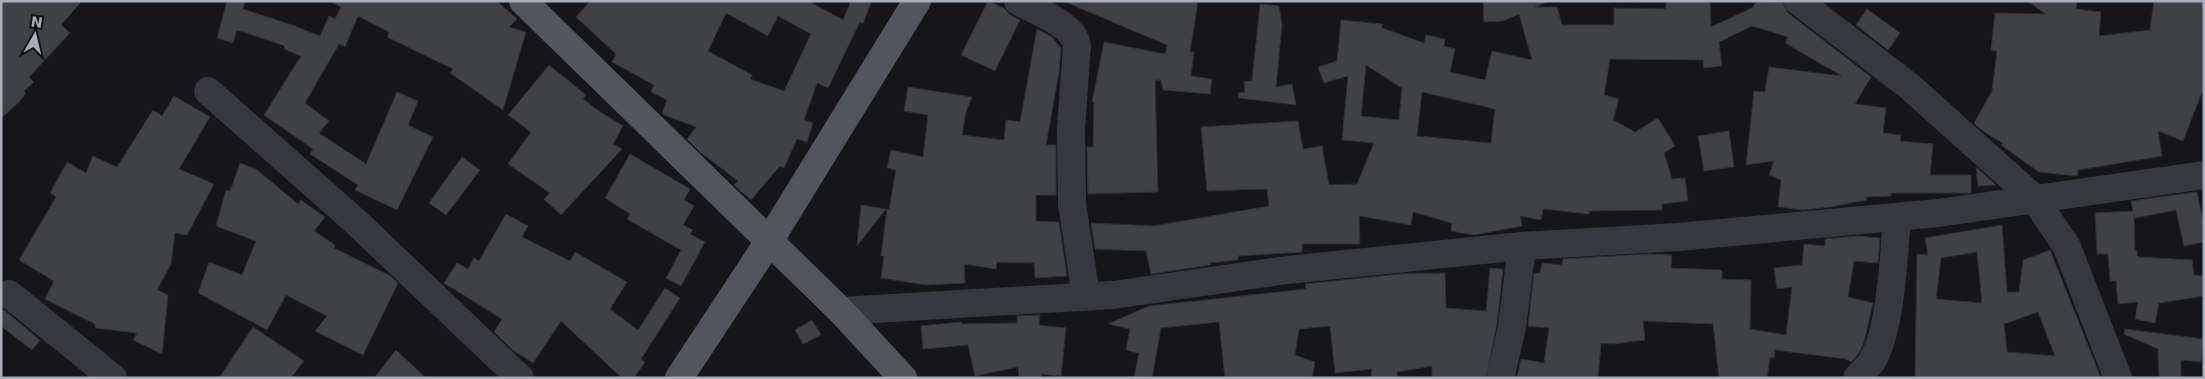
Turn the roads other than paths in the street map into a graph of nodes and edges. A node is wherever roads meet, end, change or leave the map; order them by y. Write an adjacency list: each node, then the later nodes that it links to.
1 (523, 1): 9 (main road)
2 (917, 1): 9 (main road)
3 (1018, 1): 12 (street)
4 (1798, 1): 7 (street)
5 (208, 91): 15 (street)
6 (2204, 175): 7 (street)
7 (2034, 198): 8 (street); 20 (street)
8 (1896, 217): 10 (street); 19 (street)
9 (768, 242): 13 (main road); 16 (main road)
10 (1522, 246): 12 (street); 18 (street)
11 (9, 294): 14 (street)
12 (1086, 296): 13 (street)
13 (840, 311): 17 (main road)
14 (113, 378)
15 (520, 378)
16 (679, 378)
17 (903, 378)
18 (1502, 378)
19 (1856, 378)
20 (2118, 378)

